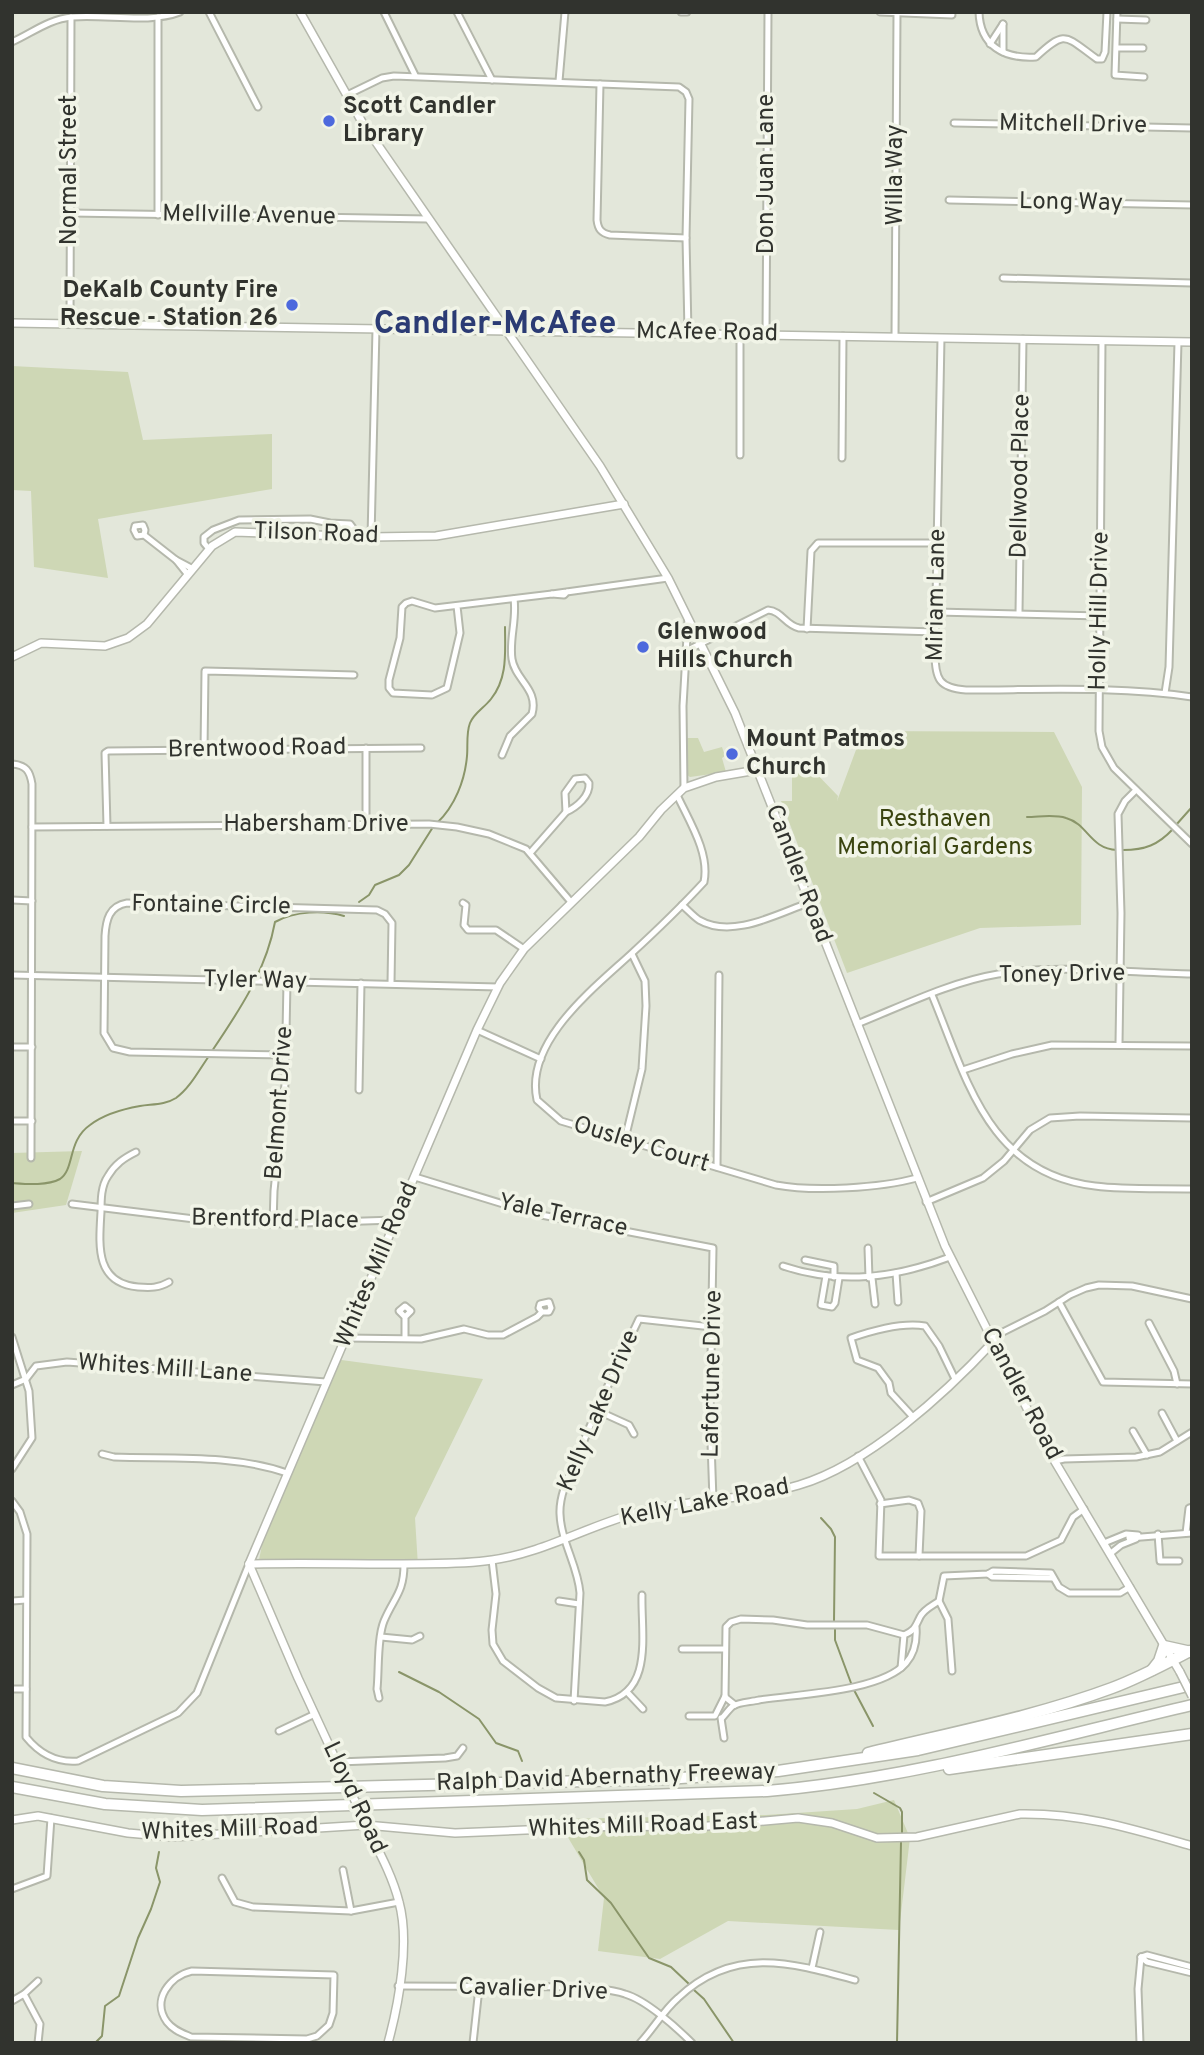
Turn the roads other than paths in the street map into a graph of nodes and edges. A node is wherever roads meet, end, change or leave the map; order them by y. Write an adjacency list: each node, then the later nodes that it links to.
1 (180, 12): 15 (street)
2 (209, 12): 28 (street)
3 (384, 12): 22 (street)
4 (457, 12): 24 (street)
5 (565, 12): 25 (street)
6 (768, 12): 45 (street, Don Juan Lane)
7 (880, 12): 11 (street)
8 (979, 12): 18 (street)
9 (1107, 12): 21 (street)
10 (301, 13): 27 (street, Candler Road)
11 (897, 13): 12 (street); 47 (street, Willa Way)
12 (952, 15)
13 (1117, 16): 16 (street); 19 (street)
14 (71, 17): 15 (street); 17 (street); 33 (street, Normal Street)
15 (158, 17): 34 (street)
16 (1146, 20)
17 (12, 42)
18 (990, 44): 21 (street); 21 (street)
19 (1116, 48): 20 (street); 23 (street)
20 (1143, 48)
21 (1003, 52)
22 (415, 75): 24 (street); 27 (street)
23 (1144, 76)
24 (492, 80): 25 (street)
25 (559, 81): 26 (street)
26 (600, 84): 36 (street); 36 (street)
27 (347, 95): 35 (street, Candler Road)
28 (258, 107)
29 (954, 123): 30 (street, Mitchell Drive)
30 (1192, 128)
31 (949, 200): 32 (street, Long Way)
32 (1192, 205)
33 (71, 213): 34 (street, Mellville Avenue); 40 (street, Normal Street)
34 (158, 215): 35 (street, Mellville Avenue)
35 (428, 219): 42 (street, Candler Road)
36 (686, 238): 43 (street)
37 (1003, 278): 38 (street)
38 (1192, 283)
39 (12, 323): 40 (street, McAfee Road)
40 (70, 323): 41 (street, McAfee Road)
41 (376, 329): 42 (street, McAfee Road); 58 (street)
42 (507, 331): 43 (street, McAfee Road); 55 (street, Candler Road)
43 (688, 332): 44 (street, McAfee Road)
44 (740, 334): 45 (street, McAfee Road); 53 (street)
45 (766, 335): 46 (street, McAfee Road)
46 (843, 336): 47 (street, McAfee Road); 54 (street)
47 (895, 337): 48 (street, McAfee Road)
48 (941, 338): 49 (street, McAfee Road); 59 (street, Miriam Lane)
49 (1023, 339): 50 (street, McAfee Road); 66 (street, Dellwood Place)
50 (1102, 341): 51 (street, McAfee Road); 68 (street, Holly Hill Drive)
51 (1178, 342): 52 (street, McAfee Road); 76 (street)
52 (1192, 342)
53 (740, 455)
54 (842, 458)
55 (624, 504): 58 (street, Tilson Road); 62 (street, Candler Road)
56 (144, 535): 61 (street)
57 (352, 536): 58 (street, Tilson Road); 60 (street, Tilson Road); 60 (street)
58 (372, 537)
59 (937, 543): 65 (street, Miriam Lane); 69 (street)
60 (209, 549): 61 (street, Tilson Road)
61 (190, 572): 73 (street, Tilson Road)
62 (668, 579): 63 (street); 67 (street, Candler Road)
63 (514, 598): 64 (street); 81 (street)
64 (457, 606): 64 (street)
65 (936, 612): 66 (street); 70 (street, Miriam Lane)
66 (1019, 613): 68 (street)
67 (688, 616): 71 (street, Candler Road); 72 (street)
68 (1101, 616): 75 (street, Holly Hill Drive)
69 (807, 629): 70 (street); 71 (street)
70 (936, 632): 75 (street, Miriam Lane)
71 (701, 643): 72 (street); 83 (street, Candler Road)
72 (686, 651): 84 (street)
73 (12, 657)
74 (354, 675): 80 (street)
75 (1098, 691): 76 (street, Miriam Lane); 85 (street, Holly Hill Drive)
76 (1165, 693): 77 (street, Miriam Lane)
77 (1192, 697)
78 (366, 748): 79 (street, Brentwood Road); 80 (street, Brentwood Road); 88 (street)
79 (421, 748)
80 (204, 750): 89 (street, Brentwood Road)
81 (502, 755)
82 (12, 764): 90 (street)
83 (757, 770): 84 (street, Whites Mill Road); 97 (street, Candler Road)
84 (684, 788): 86 (street, Whites Mill Road)
85 (1136, 790): 91 (street, Holly Hill Drive); 101 (street)
86 (677, 795): 95 (street, Whites Mill Road); 98 (street, Ousley Court)
87 (566, 812): 87 (street); 92 (street)
88 (366, 825): 89 (street, Habersham Drive); 92 (street, Habersham Drive)
89 (107, 826): 90 (street, Habersham Drive)
90 (32, 827): 94 (street)
91 (1192, 844)
92 (531, 852): 95 (street, Habersham Drive)
93 (12, 900): 94 (street)
94 (32, 901): 105 (street)
95 (571, 902): 99 (street, Whites Mill Road)
96 (463, 903): 99 (street)
97 (808, 903): 98 (street); 112 (street, Candler Road)
98 (682, 905): 100 (street, Ousley Court)
99 (524, 949): 110 (street, Whites Mill Road)
100 (632, 954): 119 (street, Ousley Court); 125 (street)
101 (1120, 972): 102 (street, Toney Drive); 111 (street, Toney Drive); 114 (street)
102 (1192, 974)
103 (12, 975): 105 (street, Tyler Way)
104 (719, 975): 129 (street)
105 (32, 976): 106 (street, Tyler Way); 117 (street)
106 (104, 978): 107 (street, Tyler Way); 109 (street, Fontaine Circle); 118 (street, Fontaine Circle)
107 (287, 982): 108 (street, Tyler Way); 118 (street, Belmont Drive)
108 (361, 984): 109 (street, Tyler Way); 121 (street)
109 (391, 984): 110 (street, Tyler Way)
110 (498, 987): 113 (street, Whites Mill Road)
111 (932, 995): 112 (street, Toney Drive); 120 (street)
112 (856, 1024): 131 (street, Candler Road)
113 (477, 1030): 119 (street); 130 (street, Whites Mill Road)
114 (1119, 1044): 115 (street); 120 (street)
115 (1192, 1046)
116 (12, 1047): 117 (street)
117 (32, 1047): 124 (street)
118 (285, 1055): 139 (street, Belmont Drive)
119 (541, 1059): 125 (street, Ousley Court)
120 (963, 1070): 126 (street)
121 (359, 1090)
122 (1192, 1118): 126 (street)
123 (12, 1121): 124 (street)
124 (32, 1121): 128 (street)
125 (625, 1139): 129 (street, Ousley Court)
126 (1013, 1151): 132 (street); 133 (street)
127 (136, 1152): 137 (street)
128 (31, 1158)
129 (717, 1167): 131 (street, Ousley Court)
130 (415, 1177): 138 (street, Whites Mill Road); 140 (street, Yale Terrace)
131 (917, 1178): 133 (street, Candler Road)
132 (1192, 1189)
133 (926, 1202): 142 (street, Candler Road)
134 (29, 1204): 136 (street)
135 (72, 1204): 137 (street, Brentford Place)
136 (12, 1206)
137 (101, 1208): 139 (street, Brentford Place); 149 (street)
138 (395, 1220): 139 (street, Brentford Place); 159 (street, Whites Mill Road)
139 (273, 1224)
140 (713, 1248): 157 (street, Lafortune Drive)
141 (868, 1248): 148 (street)
142 (950, 1257): 145 (street); 161 (street, Candler Road)
143 (805, 1261): 147 (street)
144 (783, 1266): 146 (street)
145 (896, 1273): 148 (street); 151 (street)
146 (826, 1276): 147 (street); 147 (street)
147 (836, 1278): 148 (street)
148 (871, 1278): 153 (street)
149 (169, 1282)
150 (1192, 1298): 152 (street)
151 (898, 1302)
152 (1059, 1302): 161 (street); 166 (street)
153 (875, 1304)
154 (542, 1312): 160 (street)
155 (405, 1317): 160 (street)
156 (1149, 1323): 166 (street)
157 (712, 1327): 168 (street, Kelly Lake Drive); 181 (street, Lafortune Drive)
158 (12, 1337): 162 (street)
159 (346, 1338): 160 (street); 164 (street, Whites Mill Road)
160 (405, 1338)
161 (993, 1342): 163 (street, Kelly Lake Road); 178 (street, Candler Road)
162 (26, 1379): 164 (street, Whites Mill Lane); 165 (street, Whites Mill Lane); 179 (street)
163 (956, 1379): 170 (street, Kelly Lake Road); 170 (street)
164 (326, 1382): 180 (street, Whites Mill Road)
165 (12, 1384)
166 (1177, 1384): 167 (street)
167 (1192, 1384)
168 (596, 1410): 173 (street); 188 (street, Kelly Lake Drive)
169 (1162, 1413): 174 (street)
170 (913, 1417): 177 (street, Kelly Lake Road)
171 (1133, 1431): 176 (street)
172 (1192, 1432): 174 (street)
173 (634, 1434)
174 (1177, 1441): 176 (street)
175 (102, 1454): 180 (street)
176 (1146, 1455): 178 (street)
177 (858, 1457): 181 (street, Kelly Lake Road); 183 (street)
178 (1055, 1461): 185 (street, Candler Road)
179 (12, 1469)
180 (287, 1473): 195 (street, Whites Mill Road)
181 (713, 1500): 188 (street, Kelly Lake Road)
182 (12, 1501): 199 (street)
183 (880, 1504): 192 (street); 192 (street)
184 (1192, 1507): 186 (street)
185 (1084, 1509): 190 (street, Candler Road); 192 (street)
186 (1189, 1533): 187 (street)
187 (1158, 1534): 189 (street); 194 (street)
188 (564, 1538): 193 (street, Kelly Lake Road); 203 (street, Kelly Lake Drive)
189 (1128, 1538): 190 (street); 191 (street)
190 (1104, 1543): 191 (street, Candler Road)
191 (1111, 1553): 197 (street, Candler Road)
192 (919, 1556)
193 (492, 1560): 196 (street, Kelly Lake Road); 223 (street)
194 (1179, 1561)
195 (249, 1564): 196 (street, Kelly Lake Road); 218 (street, Whites Mill Road); 227 (street, Lloyd Road)
196 (404, 1564): 207 (street)
197 (1130, 1587): 202 (street); 208 (street, Candler Road)
198 (642, 1595): 219 (street)
199 (26, 1600): 200 (street); 218 (street)
200 (12, 1601)
201 (559, 1601): 203 (street)
202 (939, 1601): 204 (street); 215 (street)
203 (579, 1604): 223 (street, Kelly Lake Drive)
204 (916, 1627): 205 (street); 213 (street)
205 (904, 1635): 210 (street); 213 (street)
206 (420, 1636): 207 (street)
207 (382, 1637): 222 (street)
208 (1164, 1646): 211 (highway); 212 (street, Candler Road); 214 (highway)
209 (682, 1649): 210 (street)
210 (725, 1649): 220 (street)
211 (1191, 1652): 212 (highway)
212 (1172, 1660): 214 (highway); 221 (street, Candler Road, bridge)
213 (901, 1668): 225 (street)
214 (1152, 1670): 236 (highway)
215 (951, 1671)
216 (1192, 1685): 236 (highway, Ralph David Abernathy Freeway)
217 (12, 1689): 218 (street)
218 (26, 1689)
219 (626, 1692): 223 (street); 226 (street)
220 (725, 1696): 225 (street); 228 (street)
221 (1192, 1696)
222 (379, 1698)
223 (574, 1701)
224 (1192, 1704): 237 (highway, Ralph David Abernathy Freeway)
225 (735, 1705): 228 (street)
226 (643, 1709)
227 (314, 1714): 230 (street); 234 (street, Lloyd Road)
228 (719, 1715): 229 (street); 232 (street)
229 (689, 1716)
230 (279, 1731)
231 (1192, 1734): 237 (highway)
232 (724, 1738)
233 (463, 1748): 234 (street)
234 (338, 1762): 241 (street, Lloyd Road, bridge)
235 (12, 1768): 236 (highway, Ralph David Abernathy Freeway)
236 (778, 1771)
237 (862, 1780): 238 (highway, Ralph David Abernathy Freeway)
238 (12, 1787)
239 (51, 1818): 240 (street, Whites Mill Road); 241 (street, Whites Mill Road); 245 (street)
240 (12, 1820)
241 (365, 1823): 242 (street, Whites Mill Road East); 246 (street, Lloyd Road)
242 (1192, 1846)
243 (343, 1871): 247 (street)
244 (222, 1878): 247 (street)
245 (12, 1889)
246 (399, 1902): 247 (street); 255 (street, Lloyd Road)
247 (351, 1911)
248 (820, 1932): 251 (street)
249 (1141, 1957): 250 (street); 252 (street); 266 (street)
250 (1192, 1967)
251 (812, 1968): 253 (street); 259 (street)
252 (1192, 1973)
253 (855, 1980)
254 (38, 1981): 257 (street)
255 (398, 1986): 256 (street, Cavalier Drive); 262 (street, Lloyd Road)
256 (479, 1987): 259 (street, Cavalier Drive); 263 (street)
257 (24, 1994): 258 (street); 261 (street)
258 (12, 2001)
259 (661, 2017): 264 (street); 265 (street, Cavalier Drive)
260 (261, 2041): 260 (street)
261 (38, 2043)
262 (388, 2043)
263 (472, 2043)
264 (640, 2043)
265 (692, 2043)
266 (1140, 2043)

